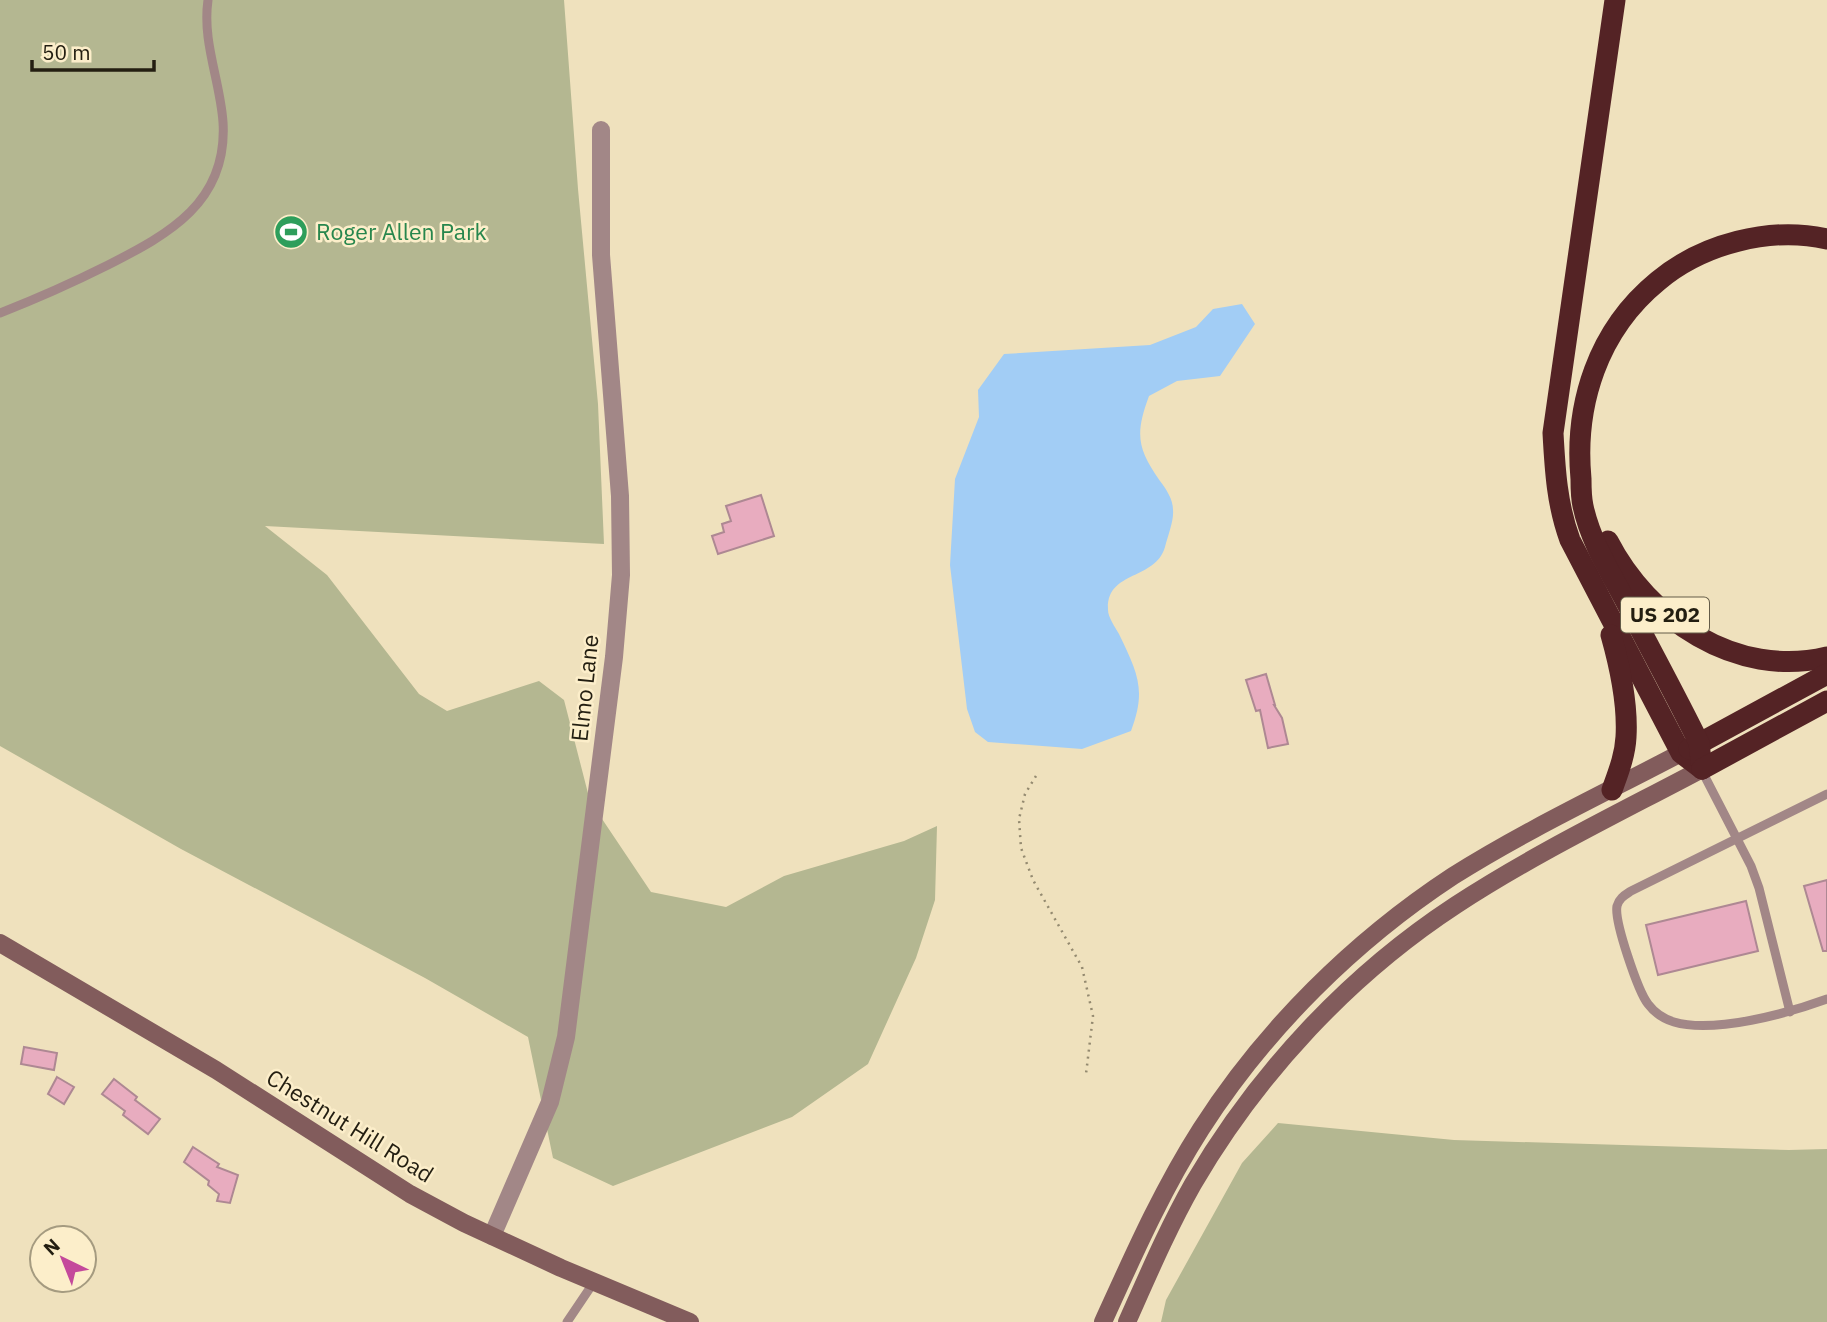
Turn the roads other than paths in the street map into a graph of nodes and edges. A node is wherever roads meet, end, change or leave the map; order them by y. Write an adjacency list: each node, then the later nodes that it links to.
1 (208, 0): 5 (lane)
2 (1615, 0): 7 (highway)
3 (601, 130): 19 (street, Elmo Lane)
4 (1827, 239): 6 (highway)
5 (0, 313)
6 (1580, 467): 8 (highway, US 202); 11 (highway)
7 (1593, 583): 11 (highway); 13 (highway)
8 (1827, 657)
9 (1827, 674): 11 (highway)
10 (1827, 701): 12 (highway)
11 (1690, 748): 12 (highway); 13 (street)
12 (1702, 769): 15 (lane); 24 (street)
13 (1612, 790): 23 (street)
14 (1827, 794): 15 (lane)
15 (1739, 839): 18 (lane); 18 (lane)
16 (0, 943): 19 (street, Chestnut Hill Road)
17 (1827, 999): 18 (lane)
18 (1790, 1012)
19 (492, 1236): 20 (street, Chestnut Hill Road)
20 (594, 1282): 21 (lane); 22 (street, Chestnut Hill Road)
21 (567, 1322)
22 (690, 1322)
23 (1103, 1322)
24 (1127, 1322)

